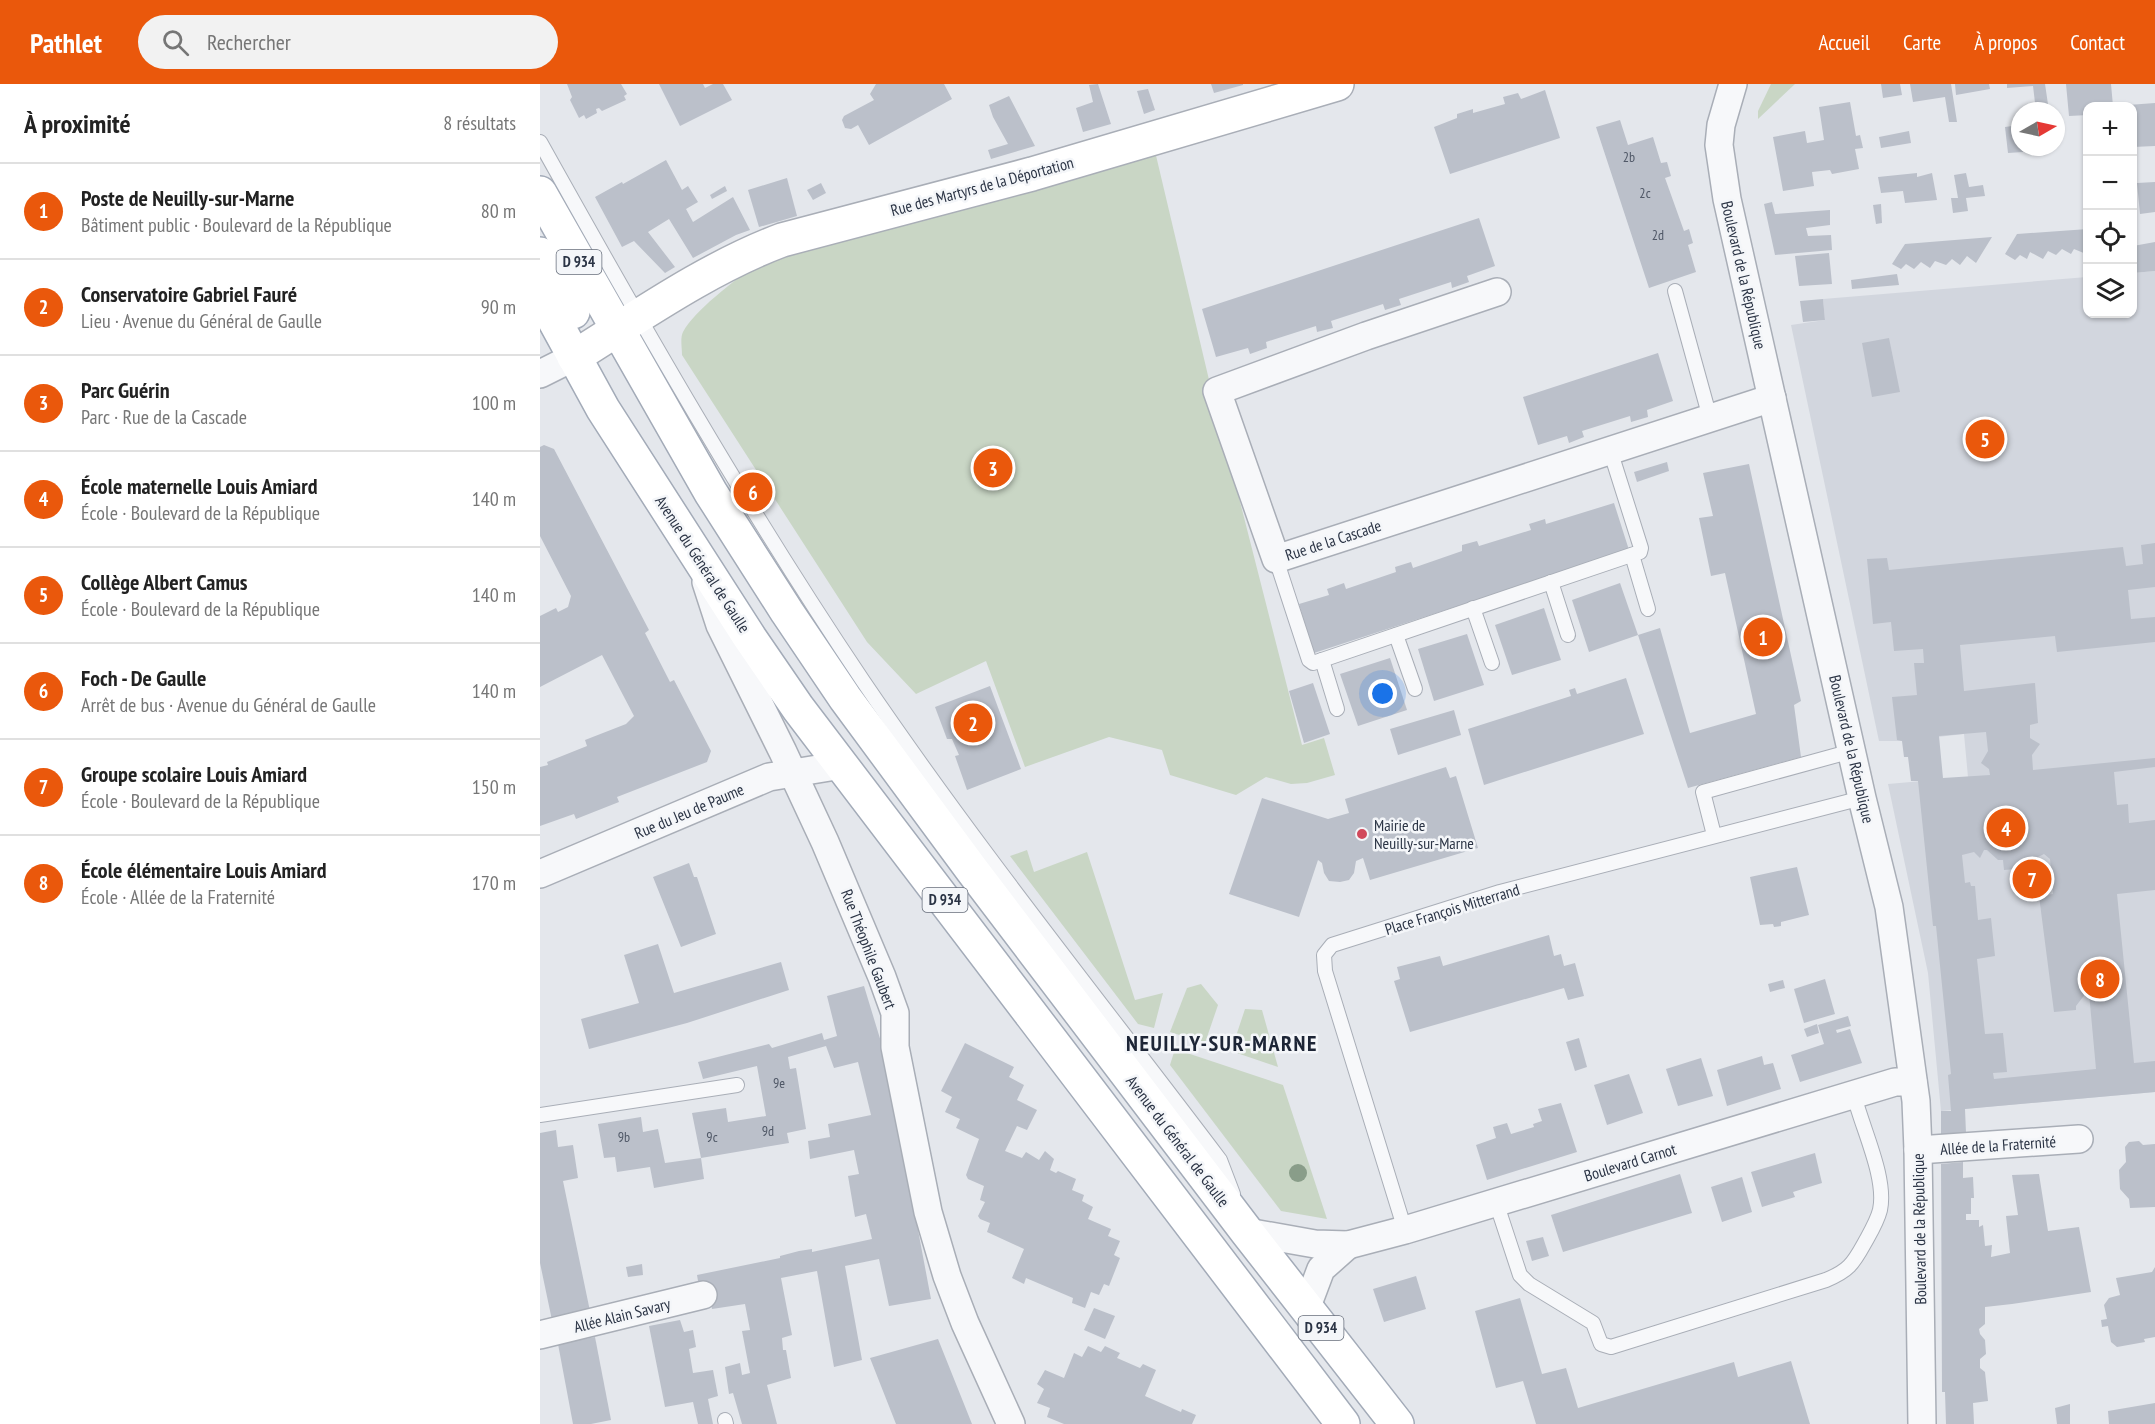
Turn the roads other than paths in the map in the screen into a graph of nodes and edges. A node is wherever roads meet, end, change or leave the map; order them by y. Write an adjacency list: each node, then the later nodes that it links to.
1 (1337, 84): 9 (main road, Rue des Martyrs de la Déportation)
2 (1733, 84): 11 (street, Boulevard de la République)
3 (540, 142): 9 (lane)
4 (540, 193): 9 (main road, D 934)
5 (540, 254): 9 (main road)
6 (1675, 291): 12 (lane)
7 (1497, 292): 16 (street, Rue de la Cascade)
8 (540, 294): 9 (main road, D 934)
9 (606, 338): 10 (street); 15 (main road, Avenue du Général de Gaulle / D 934); 26 (main road, Avenue du Général de Gaulle / D 934); 32 (lane)
10 (540, 374)
11 (1772, 398): 12 (street, Rue de la Cascade); 27 (street, Boulevard de la République)
12 (1710, 418): 13 (street, Rue de la Cascade)
13 (1610, 450): 14 (lane); 16 (street, Rue de la Cascade)
14 (1632, 555): 17 (lane); 19 (lane)
15 (699, 558): 28 (main road, Avenue du Général de Gaulle / D 934); 29 (street, Rue Théophile Gaubert)
16 (1276, 559): 22 (lane)
17 (1551, 582): 18 (lane); 21 (lane)
18 (1473, 608): 20 (lane); 23 (lane)
19 (1648, 609)
20 (1396, 635): 22 (lane); 24 (lane)
21 (1568, 635)
22 (1322, 660): 25 (lane)
23 (1492, 663)
24 (1414, 689)
25 (1337, 709)
26 (876, 740): 28 (main road); 32 (main road, Avenue du Général de Gaulle / D 934)
27 (1852, 751): 30 (street, Boulevard de la République); 31 (lane)
28 (842, 765): 29 (street, Rue du Jeu de Paume); 48 (main road, Avenue du Général de Gaulle / D 934)
29 (793, 774): 33 (street, Rue du Jeu de Paume); 47 (street, Rue Théophile Gaubert)
30 (1862, 798): 31 (lane, Place François Mitterrand); 34 (street, Boulevard de la République)
31 (1714, 835): 41 (lane, Place François Mitterrand)
32 (980, 864): 42 (main road, Avenue du Général de Gaulle / D 934)
33 (540, 874)
34 (1913, 1082): 36 (street, Boulevard Carnot); 39 (street, Boulevard de la République)
35 (737, 1085): 37 (lane)
36 (1854, 1095): 40 (street, Boulevard Carnot); 40 (lane)
37 (540, 1115)
38 (2079, 1139): 39 (street, Allée de la Fraternité)
39 (1918, 1150): 50 (street, Boulevard de la République)
40 (1496, 1202): 41 (street, Boulevard Carnot)
41 (1405, 1230): 43 (street, Boulevard Carnot)
42 (1247, 1232): 43 (street, Boulevard Carnot); 45 (main road, Avenue du Général de Gaulle / D 934)
43 (1348, 1245): 45 (street, Boulevard Carnot)
44 (704, 1295): 46 (street, Allée Alain Savary)
45 (1306, 1309): 49 (main road, Avenue du Général de Gaulle / D 934)
46 (540, 1335)
47 (1011, 1424)
48 (1343, 1424)
49 (1396, 1424)
50 (1922, 1424)

